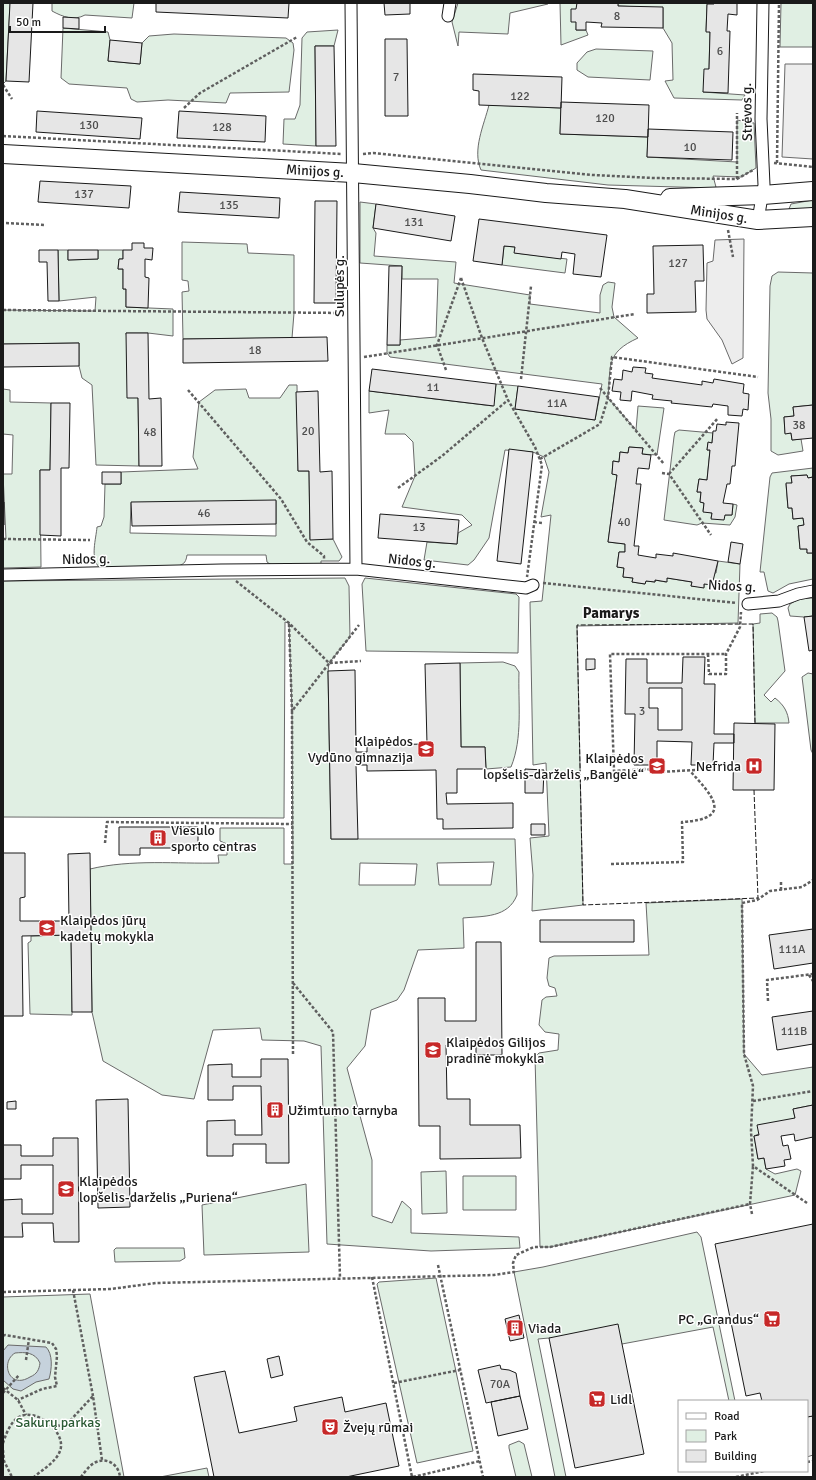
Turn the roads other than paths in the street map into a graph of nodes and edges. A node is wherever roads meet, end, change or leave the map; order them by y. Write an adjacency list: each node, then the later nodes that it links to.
1 (351, 3): 6 (street, Sulupės g.)
2 (450, 3): 4 (street)
3 (763, 3): 8 (street, Strėvos g.)
4 (448, 16)
5 (3, 154): 6 (main road, Minijos g.)
6 (353, 173): 9 (main road, Minijos g.); 12 (street, Sulupės g.)
7 (813, 190): 8 (main road, Minijos g.)
8 (763, 195): 9 (main road, Minijos g.); 11 (street, Strėvos g.)
9 (625, 199): 11 (main road, Minijos g.)
10 (813, 217): 11 (main road, Minijos g.)
11 (758, 220)
12 (356, 569): 13 (street, Nidos g.); 14 (street, Nidos g.)
13 (3, 575)
14 (529, 587)
15 (813, 591): 16 (street, Nidos g.)
16 (744, 604)

